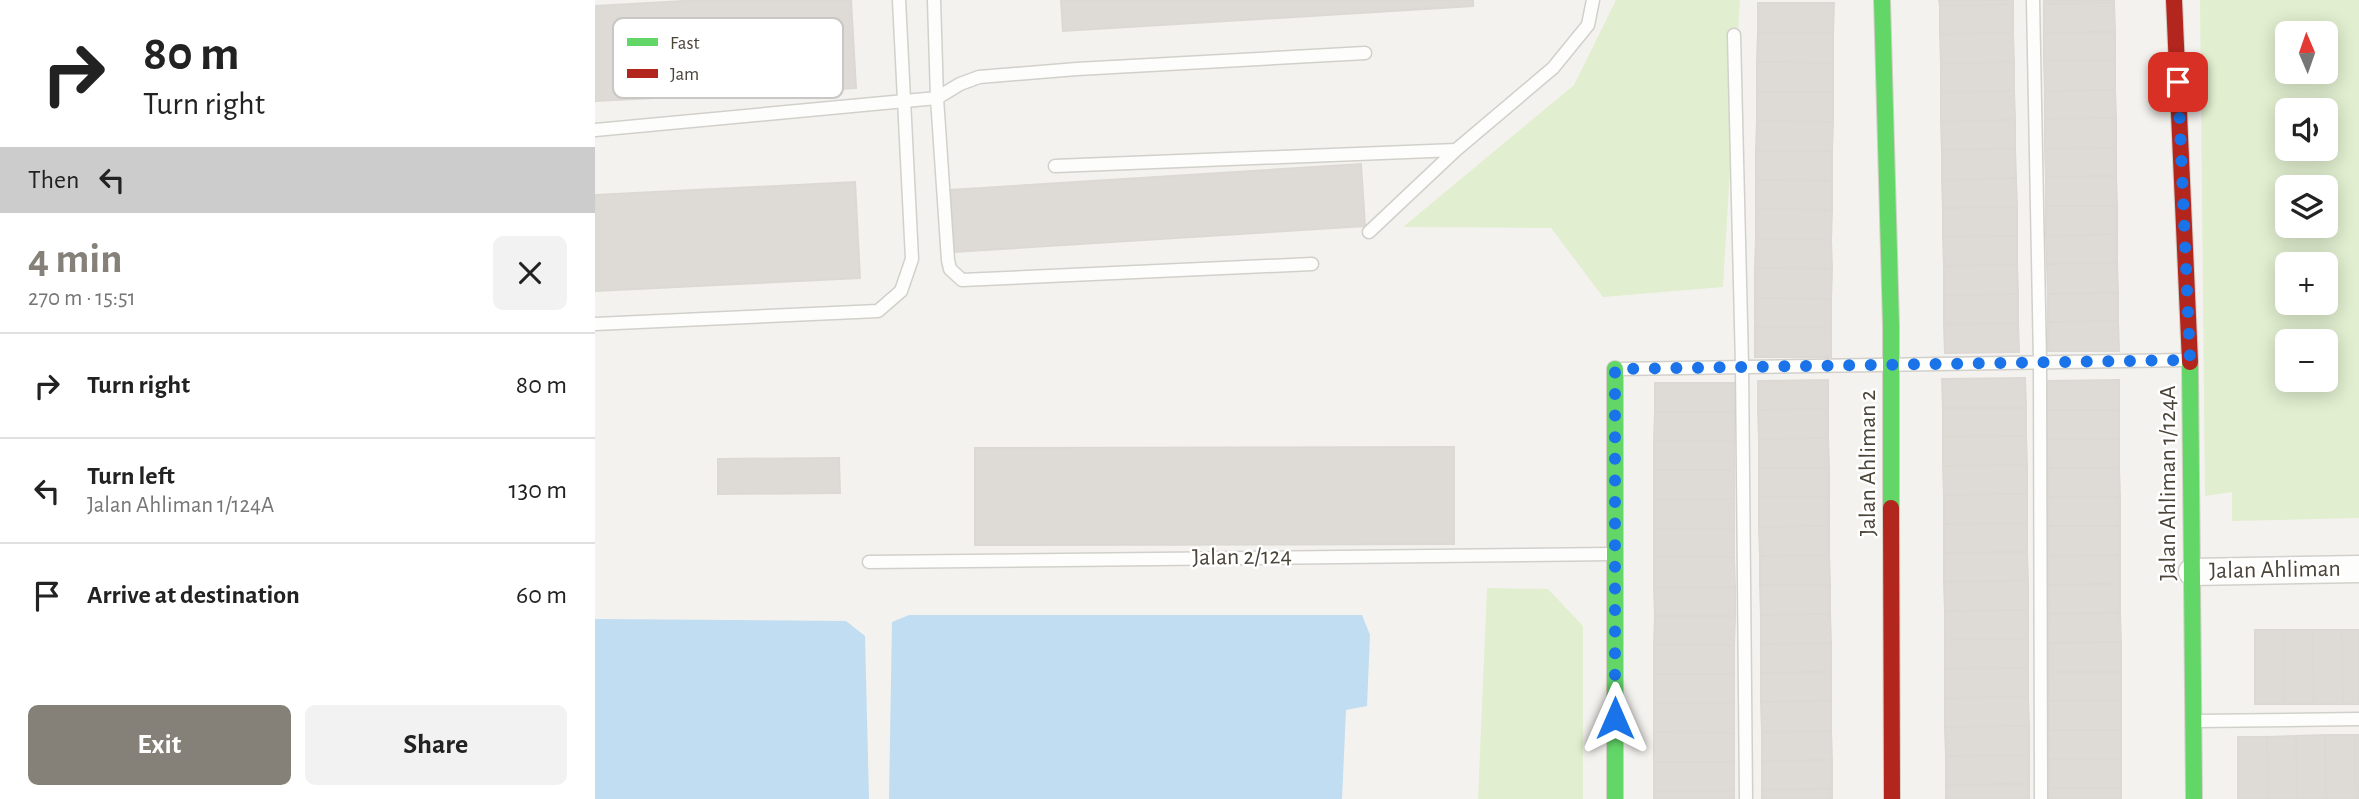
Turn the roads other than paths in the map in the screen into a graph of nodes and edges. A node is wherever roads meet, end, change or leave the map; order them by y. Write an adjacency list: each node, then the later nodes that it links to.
1 (899, 0): 10 (lane)
2 (934, 0): 9 (lane)
3 (1593, 0): 12 (lane)
4 (1882, 0): 20 (street, Jalan Ahliman 2)
5 (2033, 0): 18 (lane)
6 (2174, 0): 17 (street, Jalan Ahliman 1/124A)
7 (1734, 35): 19 (lane)
8 (1365, 53): 9 (lane)
9 (937, 98): 10 (lane); 15 (lane)
10 (904, 103): 11 (lane); 16 (lane)
11 (595, 130)
12 (1456, 150): 13 (lane); 14 (lane)
13 (1055, 166)
14 (1369, 232)
15 (1312, 264)
16 (595, 324)
17 (2190, 360): 18 (lane); 25 (street, Jalan Ahliman 1/124A)
18 (2040, 362): 20 (lane); 31 (lane)
19 (1742, 365): 20 (lane); 21 (lane); 29 (lane)
20 (1891, 365): 30 (street, Jalan Ahliman 2)
21 (1615, 369): 22 (street)
22 (1616, 554): 23 (lane, Jalan 2/124); 28 (street)
23 (869, 562)
24 (2359, 569): 25 (street, Jalan Ahliman)
25 (2192, 572): 27 (street, Jalan Ahliman 1/124A)
26 (2359, 719): 27 (lane)
27 (2193, 721): 32 (street, Jalan Ahliman 1/124A)
28 (1615, 799)
29 (1746, 799)
30 (1892, 799)
31 (2041, 799)
32 (2195, 799)

